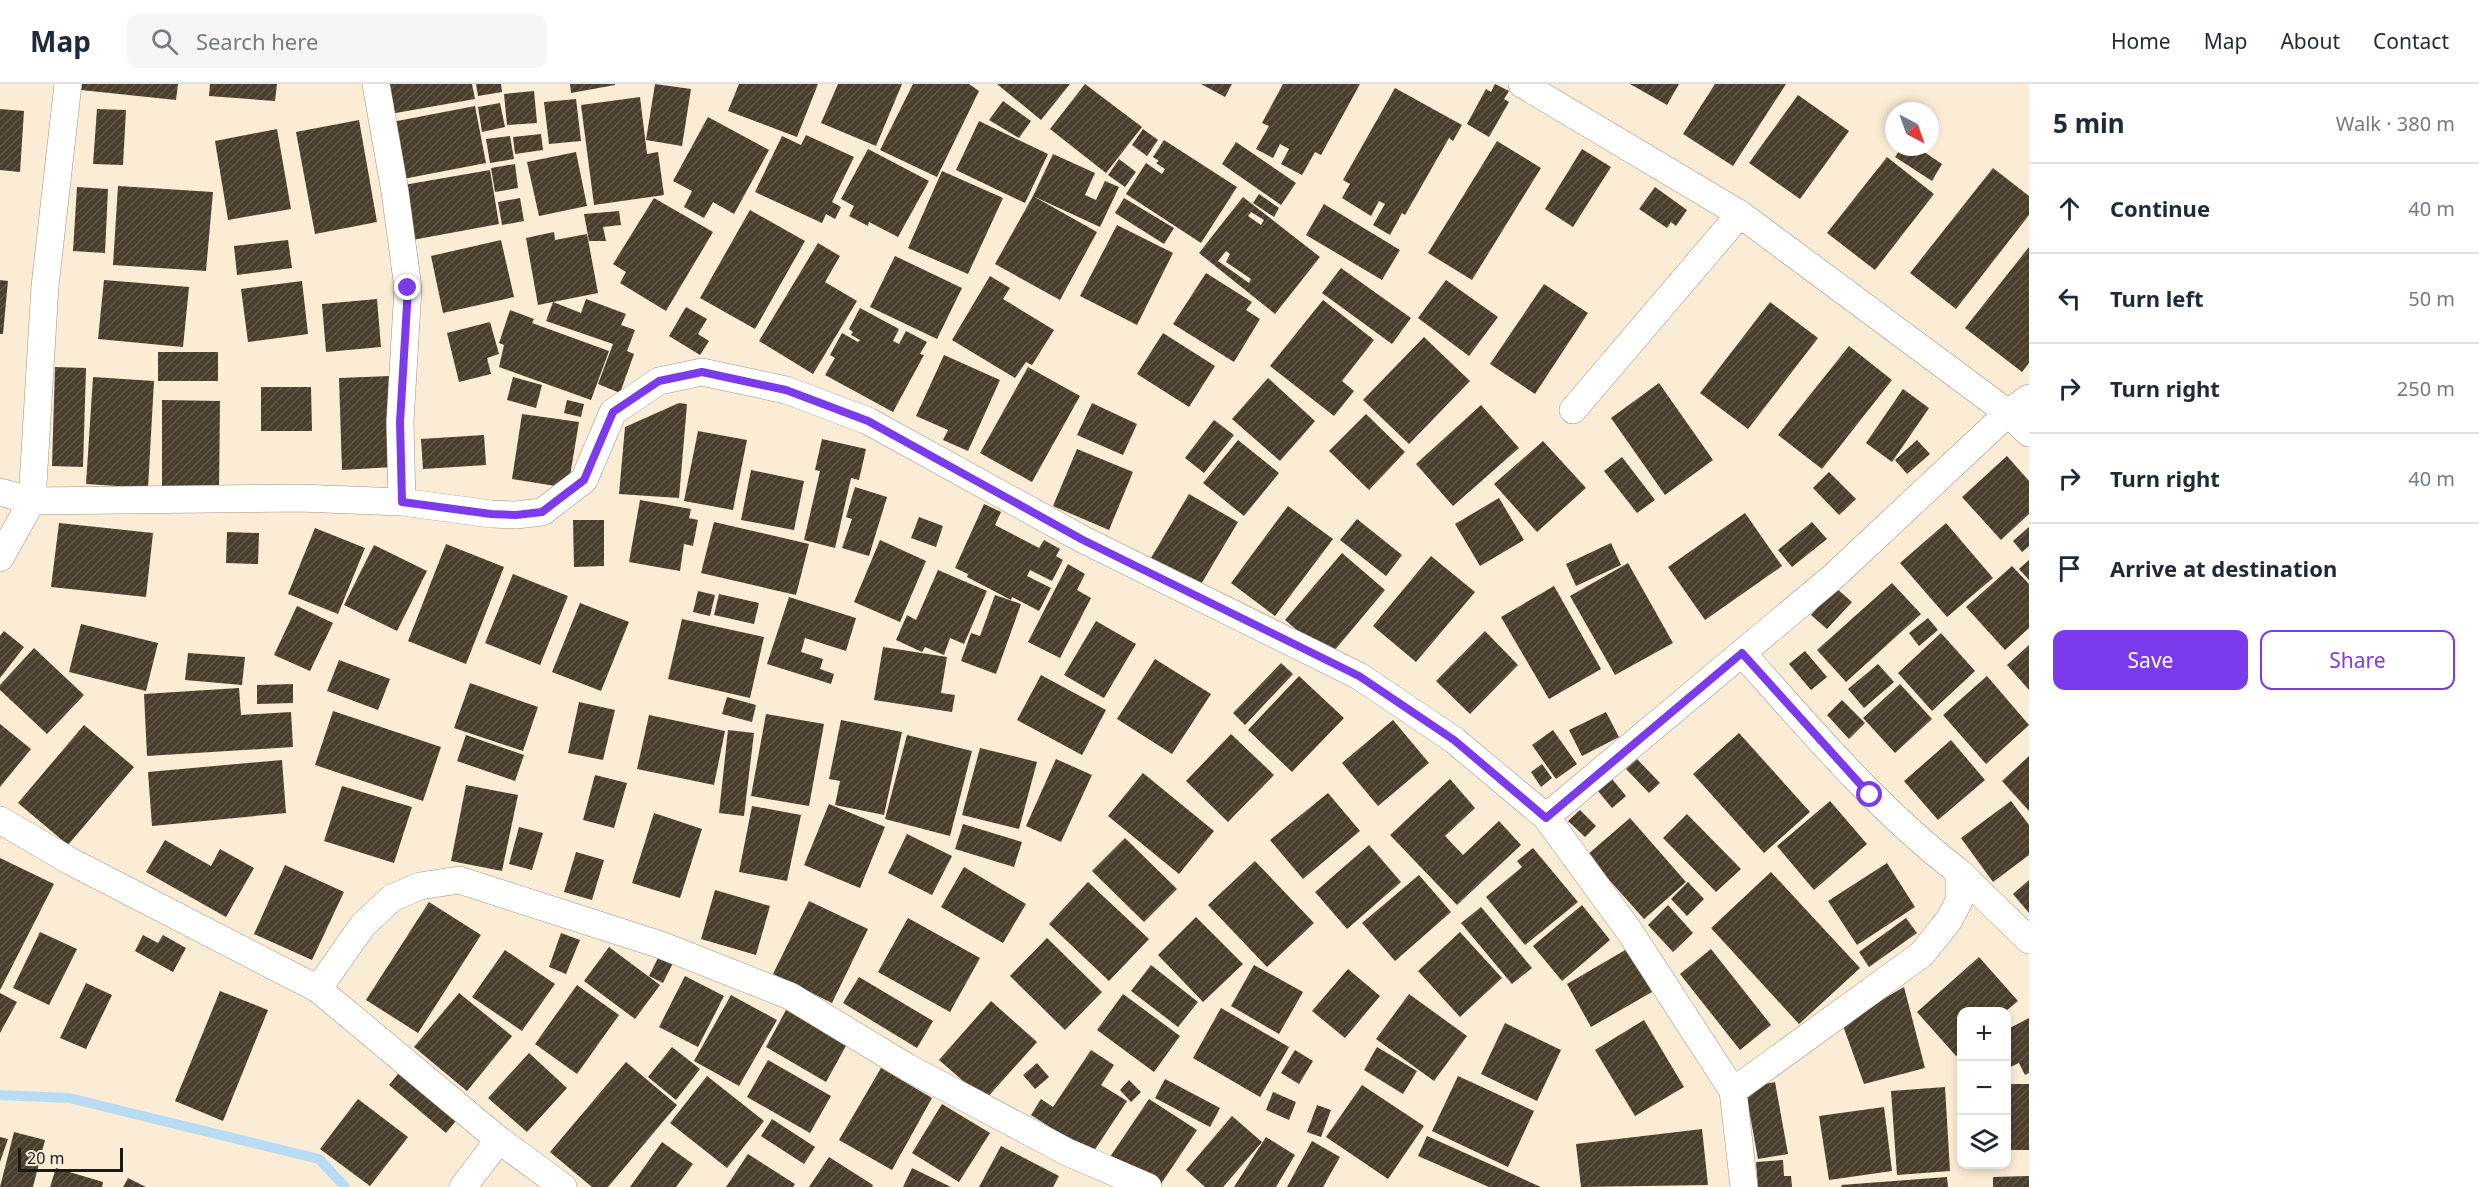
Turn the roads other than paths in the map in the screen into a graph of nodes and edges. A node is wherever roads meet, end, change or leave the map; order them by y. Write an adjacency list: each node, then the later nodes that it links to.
1 (68, 84): 9 (street)
2 (376, 84): 10 (street)
3 (1522, 84): 4 (street)
4 (1740, 214): 5 (street); 6 (street)
5 (2019, 406): 7 (street); 12 (street)
6 (1573, 410)
7 (2029, 433)
8 (0, 492): 9 (street)
9 (32, 501): 10 (street); 11 (street)
10 (402, 502): 13 (street)
11 (0, 558)
12 (1742, 653): 13 (street); 15 (street)
13 (1546, 818): 18 (street)
14 (0, 820): 17 (street)
15 (1959, 872): 16 (street); 18 (street)
16 (2029, 940)
17 (318, 990): 19 (street); 22 (street)
18 (1733, 1091): 23 (street)
19 (499, 1140): 20 (street); 21 (street)
20 (463, 1187)
21 (563, 1187)
22 (1148, 1187)
23 (1744, 1187)

